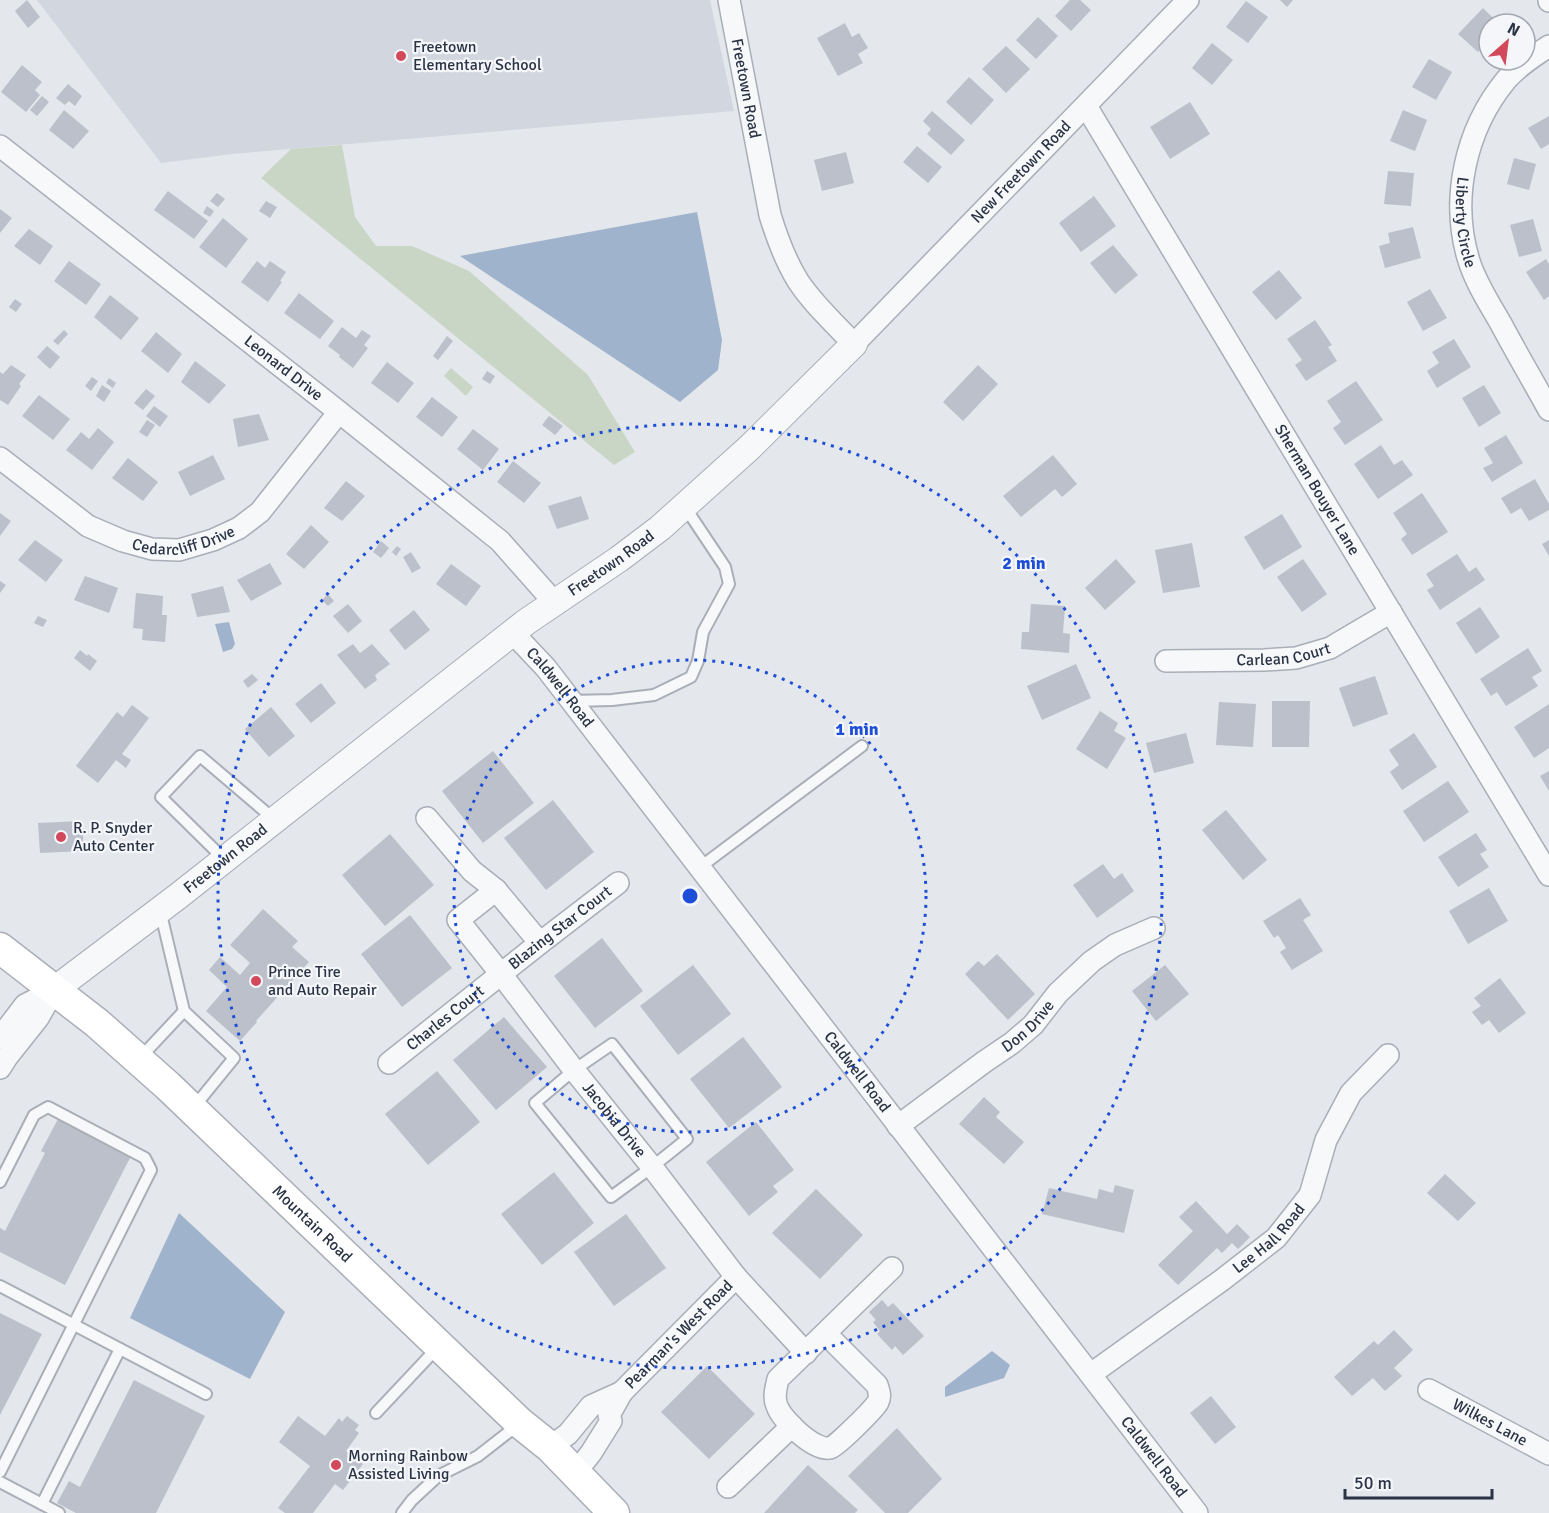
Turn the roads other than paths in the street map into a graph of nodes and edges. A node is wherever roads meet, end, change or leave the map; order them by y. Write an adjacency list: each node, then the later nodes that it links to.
1 (729, 0): 6 (street, Freetown Road)
2 (1188, 0): 4 (street, New Freetown Road)
3 (1549, 46): 7 (street, Liberty Circle)
4 (1086, 106): 6 (street, New Freetown Road); 12 (street, Sherman Bouyer Lane)
5 (0, 147): 8 (street, Leonard Drive)
6 (854, 344): 10 (street, Freetown Road)
7 (1549, 410)
8 (339, 412): 9 (street, Cedarcliff Drive); 11 (street, Leonard Drive)
9 (0, 458)
10 (686, 507): 11 (street, Freetown Road); 15 (lane)
11 (554, 602): 13 (street, Freetown Road)
12 (1391, 612): 14 (street, Carlean Court); 21 (street, Sherman Bouyer Lane)
13 (513, 633): 15 (street, Caldwell Road); 18 (street, Freetown Road)
14 (1166, 661)
15 (571, 701): 20 (street, Caldwell Road)
16 (862, 746): 20 (lane)
17 (427, 818): 23 (street)
18 (275, 820): 19 (street, Freetown Road); 19 (lane)
19 (225, 860): 24 (street, Freetown Road)
20 (699, 868): 38 (street, Caldwell Road)
21 (1549, 875)
22 (618, 883): 26 (street, Blazing Star Court)
23 (496, 890): 26 (street); 28 (street, Jacobia Drive)
24 (160, 910): 29 (street, Freetown Road); 30 (lane)
25 (1154, 928): 38 (street, Don Drive)
26 (540, 943): 28 (street, Blazing Star Court)
27 (0, 948): 29 (main road, Mountain Road)
28 (501, 974): 34 (street, Charles Court); 36 (street, Jacobia Drive)
29 (54, 990): 31 (street); 33 (main road, Mountain Road); 35 (street)
30 (184, 1011): 33 (lane); 37 (lane)
31 (0, 1038)
32 (1388, 1055): 49 (street, Lee Hall Road)
33 (139, 1059): 37 (main road, Mountain Road)
34 (388, 1064)
35 (0, 1068)
36 (574, 1070): 39 (street, Jacobia Drive); 39 (lane); 39 (lane)
37 (193, 1109): 46 (main road, Mountain Road)
38 (898, 1126): 49 (street, Caldwell Road)
39 (652, 1167): 42 (street, Jacobia Drive)
40 (0, 1182): 44 (lane)
41 (892, 1268): 45 (street)
42 (736, 1277): 48 (street, Jacobia Drive); 51 (street, Pearman's West Road)
43 (0, 1286): 44 (lane)
44 (73, 1325): 47 (lane); 58 (lane)
45 (825, 1334): 48 (street); 55 (street)
46 (440, 1346): 53 (lane); 54 (main road, Mountain Road)
47 (120, 1349): 52 (lane); 62 (lane)
48 (806, 1353): 55 (street)
49 (1091, 1374): 66 (street, Caldwell Road)
50 (1429, 1390): 57 (street, Wilkes Lane)
51 (622, 1392): 56 (street, Pearman's West Road); 59 (street, Pearman's West Road)
52 (206, 1394)
53 (376, 1413)
54 (520, 1423): 56 (main road, Mountain Road); 64 (lane)
55 (792, 1426): 61 (street)
56 (550, 1447): 59 (main road, Mountain Road)
57 (1549, 1454)
58 (0, 1472)
59 (575, 1473): 65 (main road, Mountain Road)
60 (0, 1482): 62 (lane)
61 (729, 1487)
62 (42, 1504): 63 (lane)
63 (59, 1513)
64 (402, 1513)
65 (614, 1513)
66 (1197, 1513)

